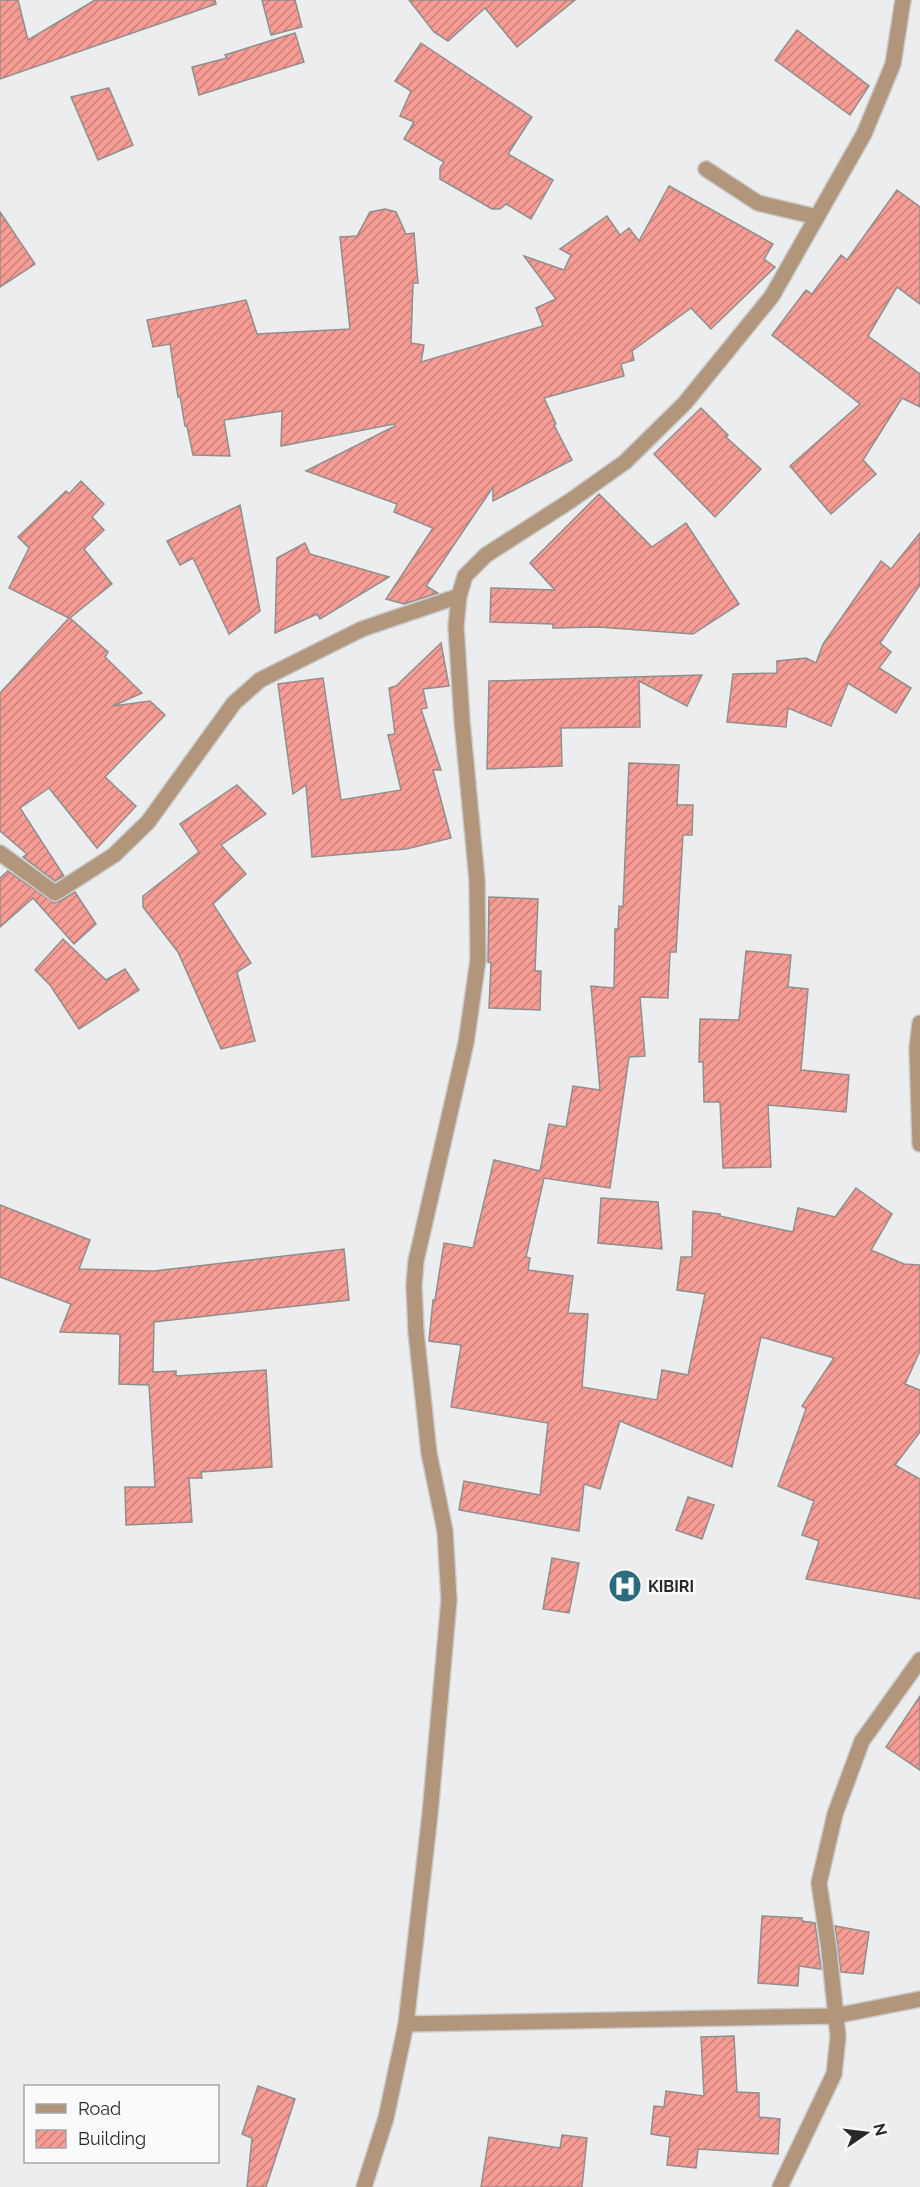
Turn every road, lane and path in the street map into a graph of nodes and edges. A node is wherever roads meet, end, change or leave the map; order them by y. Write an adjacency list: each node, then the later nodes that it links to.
1 (903, 0): 3 (street)
2 (706, 169): 3 (street)
3 (817, 217): 4 (street)
4 (459, 596): 5 (street); 11 (street)
5 (0, 853)
6 (920, 1023): 7 (street)
7 (920, 1144)
8 (920, 1660): 10 (street)
9 (920, 1999): 10 (street)
10 (835, 2016): 11 (street); 13 (street)
11 (405, 2024): 12 (street)
12 (364, 2187)
13 (780, 2187)

